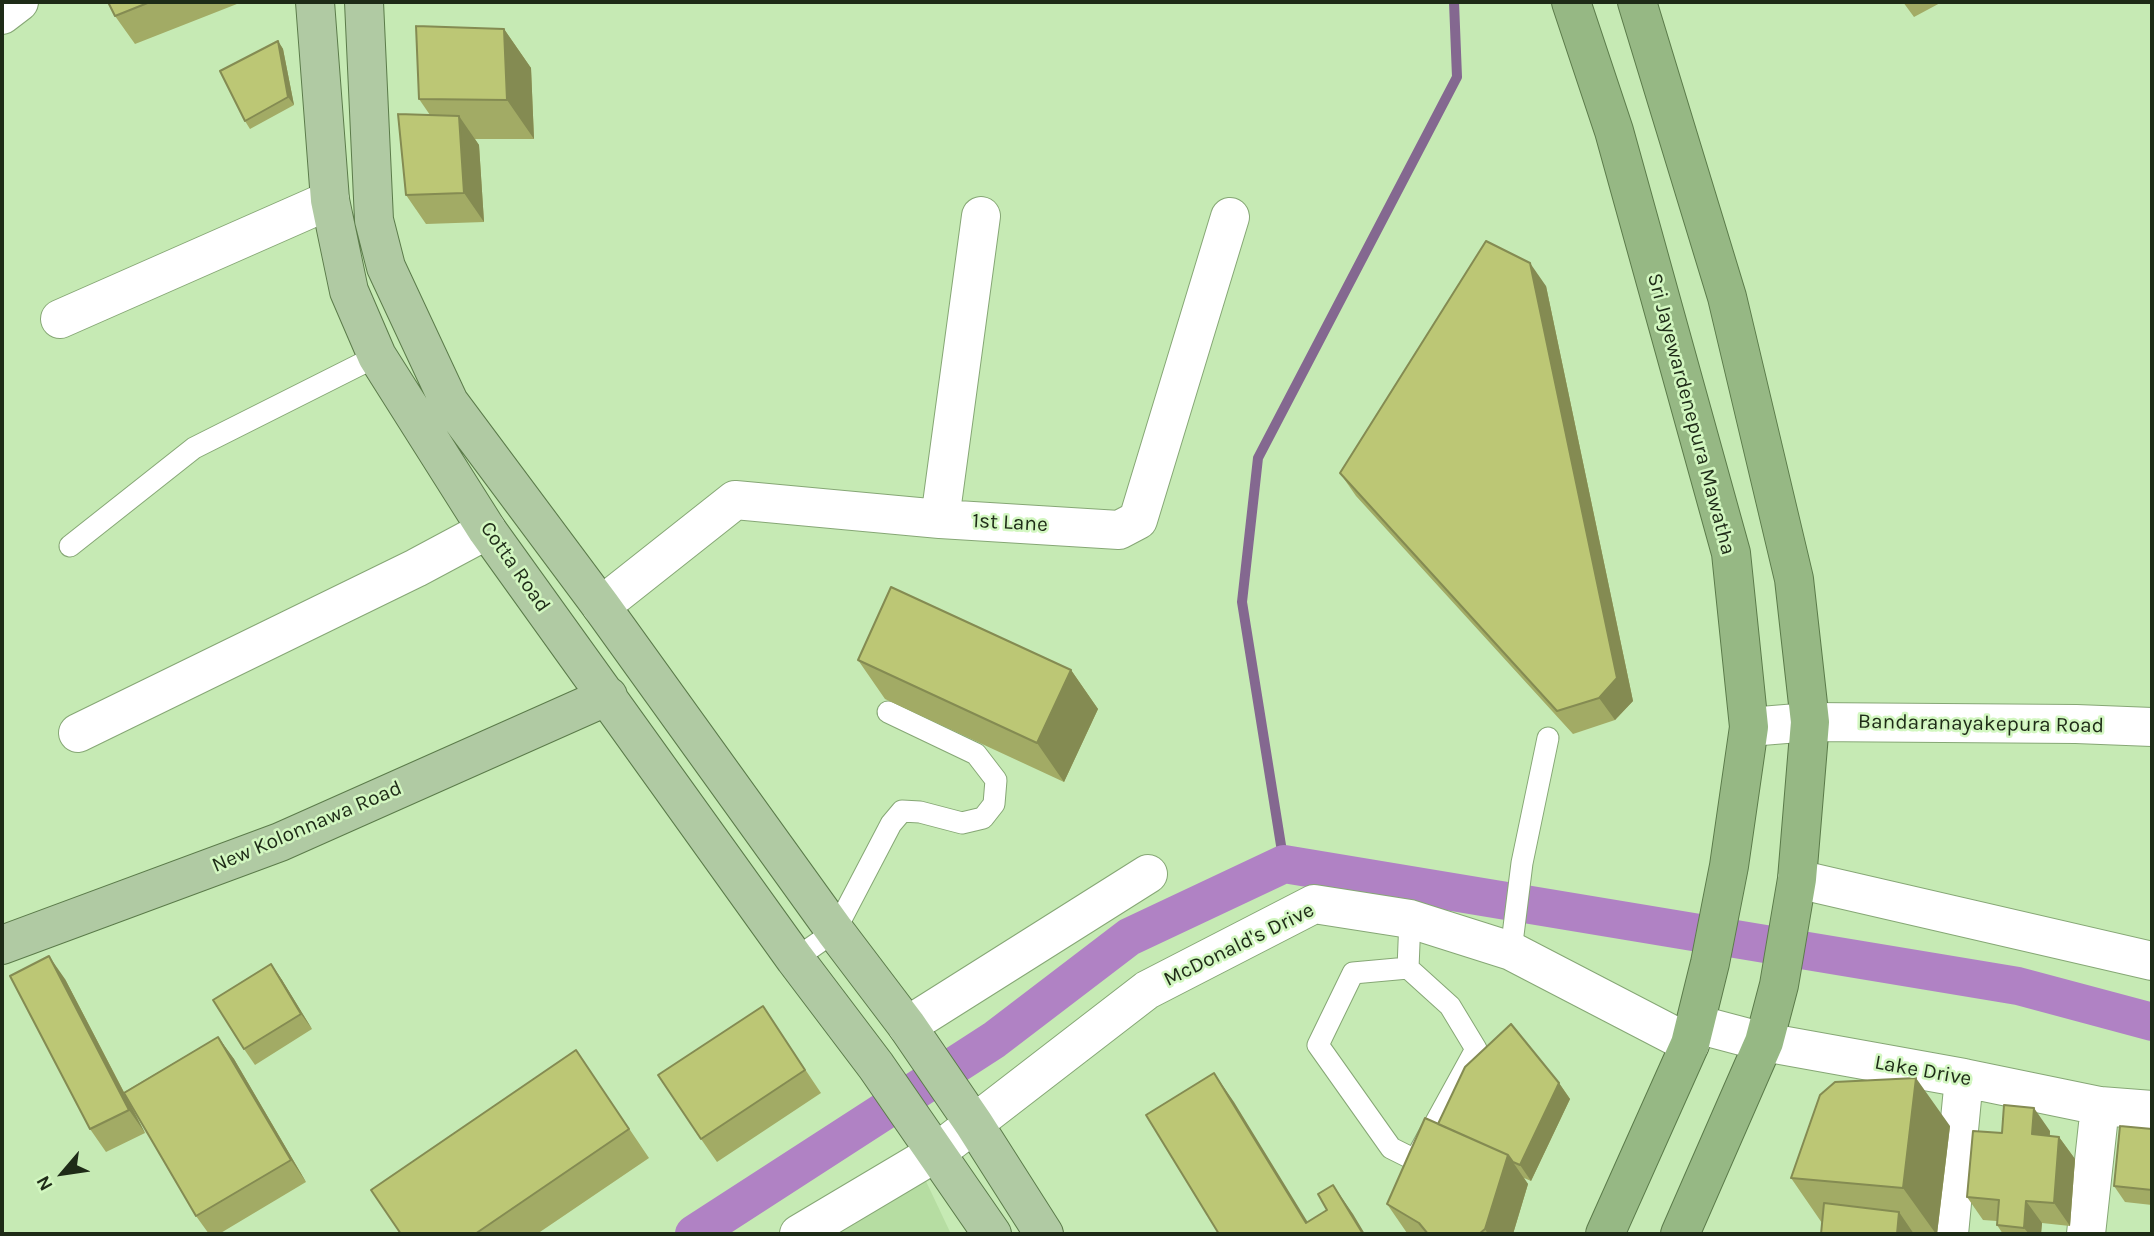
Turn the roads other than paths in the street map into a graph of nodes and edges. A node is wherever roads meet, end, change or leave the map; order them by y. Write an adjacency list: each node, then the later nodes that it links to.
1 (19, 2): 6 (street)
2 (315, 2): 7 (main road, Cotta Road)
3 (364, 2): 15 (main road)
4 (1571, 2): 19 (highway, Sri Jayewardenepura Mawatha)
5 (1637, 2): 18 (highway)
6 (2, 15)
7 (330, 200): 10 (street); 11 (main road, Cotta Road)
8 (981, 216): 12 (street)
9 (1230, 217): 12 (street, 1st Lane)
10 (60, 319)
11 (377, 356): 13 (main road, Cotta Road); 14 (lane)
12 (940, 519): 15 (street, 1st Lane)
13 (487, 530): 16 (main road, Cotta Road); 21 (street)
14 (70, 546)
15 (601, 606): 26 (main road)
16 (608, 696): 28 (main road, New Kolonnawa Road); 29 (main road, Cotta Road)
17 (888, 712): 26 (lane)
18 (1810, 722): 19 (street, Bandaranayakepura Road); 20 (street, Bandaranayakepura Road); 24 (highway)
19 (1749, 727): 33 (highway, Sri Jayewardenepura Mawatha)
20 (2152, 727)
21 (78, 733)
22 (1548, 738): 27 (lane)
23 (1148, 874): 32 (street)
24 (1797, 879): 30 (street); 34 (highway)
25 (1410, 919): 27 (street, McDonald's Drive); 31 (lane); 38 (street, McDonald's Drive)
26 (835, 931): 29 (lane); 32 (main road)
27 (1513, 934): 33 (street, McDonald's Drive)
28 (2, 945)
29 (795, 959): 39 (main road, Cotta Road)
30 (2152, 961)
31 (1408, 968): 31 (lane)
32 (911, 1033): 38 (main road)
33 (1693, 1034): 34 (street, Lake Drive); 43 (highway, Sri Jayewardenepura Mawatha)
34 (1764, 1042): 35 (street, Lake Drive); 44 (highway)
35 (1964, 1078): 36 (street, Lake Drive); 45 (street)
36 (2100, 1106): 37 (street, Lake Drive); 46 (street)
37 (2152, 1110)
38 (974, 1124): 39 (street, McDonald's Drive); 42 (main road)
39 (937, 1152): 40 (street, McDonald's Drive); 41 (main road, Cotta Road)
40 (799, 1234)
41 (992, 1234)
42 (1044, 1234)
43 (1605, 1234)
44 (1680, 1234)
45 (1949, 1234)
46 (2086, 1234)

